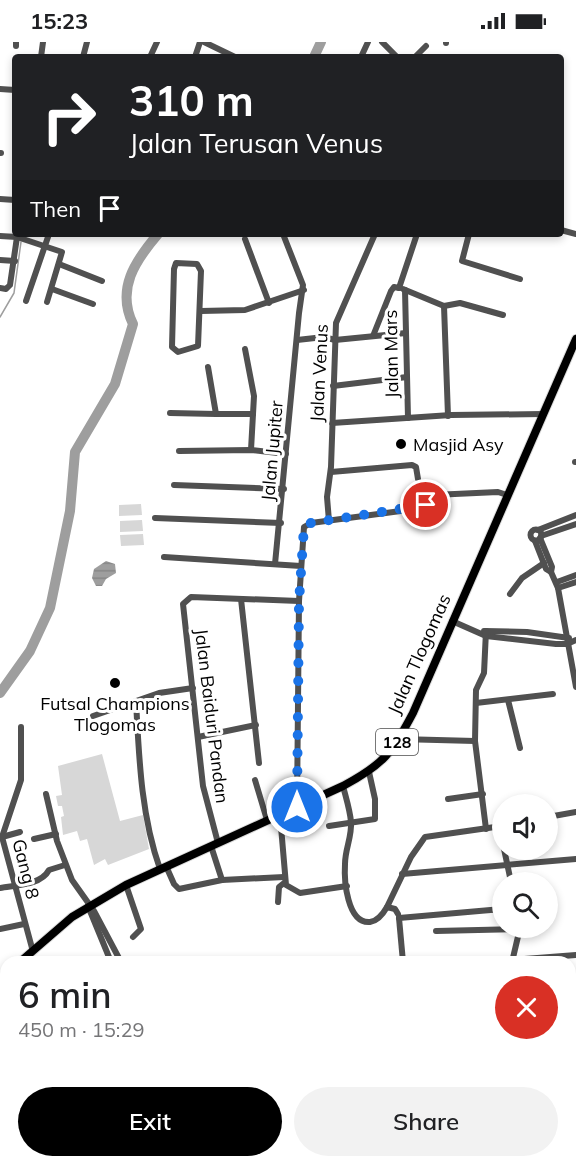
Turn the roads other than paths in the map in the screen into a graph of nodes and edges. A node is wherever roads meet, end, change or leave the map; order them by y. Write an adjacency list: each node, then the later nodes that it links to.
1 (202, 42): 4 (street)
2 (382, 42): 5 (street)
3 (426, 46): 6 (street)
4 (228, 54)
5 (394, 54)
6 (419, 54)
7 (0, 236): 13 (street)
8 (48, 237): 15 (street)
9 (285, 237): 24 (street)
10 (374, 237): 36 (street, Jalan Venus)
11 (416, 237): 23 (street)
12 (469, 237): 19 (street)
13 (21, 238): 15 (street); 17 (street)
14 (246, 239): 27 (street)
15 (45, 245): 18 (street); 25 (street)
16 (0, 260): 17 (street)
17 (15, 261): 21 (street)
18 (59, 264): 20 (street); 22 (street)
19 (520, 279)
20 (102, 280)
21 (0, 288)
22 (52, 289): 26 (street); 28 (street)
23 (402, 289): 29 (street); 32 (street, Jalan Mars); 33 (street)
24 (304, 290): 27 (street); 35 (street, Jalan Jupiter)
25 (26, 301)
26 (47, 302)
27 (269, 303): 30 (street)
28 (93, 304)
29 (444, 306): 31 (street); 45 (street)
30 (201, 311): 30 (street)
31 (503, 315)
32 (406, 333): 33 (street); 39 (street, Jalan Mars)
33 (373, 336): 36 (street)
34 (576, 339): 44 (main road, Jalan Tlogomas / 128)
35 (297, 340): 36 (street); 50 (street, Jalan Jupiter)
36 (335, 340): 40 (street, Jalan Venus)
37 (245, 350): 43 (street)
38 (208, 367): 42 (street)
39 (407, 377): 40 (street); 46 (street, Jalan Mars)
40 (333, 386): 47 (street, Jalan Venus)
41 (170, 413): 42 (street)
42 (216, 414): 43 (street)
43 (253, 414): 48 (street)
44 (543, 414): 45 (street); 55 (main road, Jalan Tlogomas / 128)
45 (448, 416): 46 (street)
46 (408, 418): 47 (street)
47 (332, 423): 51 (street, Jalan Venus)
48 (251, 450): 49 (street); 50 (street)
49 (179, 451)
50 (286, 454): 54 (street, Jalan Jupiter)
51 (331, 472): 52 (street); 58 (street, Jalan Venus)
52 (418, 478)
53 (174, 484): 54 (street)
54 (284, 489): 59 (street, Jalan Jupiter)
55 (507, 495): 58 (street); 73 (main road, Jalan Tlogomas / 128)
56 (576, 514): 61 (street)
57 (155, 518): 59 (street)
58 (329, 520): 65 (street)
59 (281, 523): 64 (street, Jalan Jupiter)
60 (576, 524): 61 (street)
61 (539, 536): 63 (street); 66 (street)
62 (164, 557): 64 (street)
63 (544, 563): 66 (street); 70 (street)
64 (275, 564): 65 (street)
65 (301, 566): 72 (street)
66 (551, 572): 69 (street)
67 (576, 576): 69 (street)
68 (576, 582): 69 (street)
69 (558, 585): 75 (street)
70 (510, 594)
71 (242, 599): 72 (street); 78 (street, Jalan Baiduri Pandan); 84 (street)
72 (299, 602): 97 (street)
73 (454, 622): 74 (street); 87 (main road, Jalan Tlogomas / 128)
74 (484, 633): 75 (street); 82 (street)
75 (567, 640): 76 (street); 77 (street)
76 (575, 640)
77 (576, 687)
78 (193, 688): 81 (street); 86 (street, Jalan Baiduri Pandan)
79 (553, 694): 80 (street)
80 (508, 700): 82 (street); 89 (street)
81 (136, 701): 83 (street); 116 (street)
82 (476, 703): 88 (street)
83 (93, 716)
84 (256, 725): 86 (street); 90 (street)
85 (21, 727): 104 (street, Gang 8)
86 (198, 737): 111 (street, Jalan Baiduri Pandan)
87 (399, 739): 88 (street); 91 (main road, Jalan Tlogomas / 128)
88 (475, 741): 95 (street)
89 (520, 748)
90 (259, 763)
91 (369, 772): 93 (main road, Jalan Tlogomas / 128); 102 (street)
92 (255, 780): 101 (street)
93 (343, 786): 97 (main road, Jalan Tlogomas / 128); 102 (street)
94 (46, 794): 108 (street)
95 (483, 794): 96 (street); 106 (street)
96 (448, 798)
97 (297, 807): 99 (main road, Jalan Tlogomas / 128)
98 (576, 812): 100 (street)
99 (280, 815): 101 (main road, Jalan Tlogomas / 128); 120 (street)
100 (558, 816)
101 (267, 820): 111 (main road, Jalan Tlogomas / 128)
102 (351, 823): 103 (street); 123 (street)
103 (329, 826)
104 (2, 828): 109 (street, Gang 8)
105 (492, 828): 106 (street)
106 (486, 829): 118 (street)
107 (20, 832): 109 (street)
108 (56, 834): 110 (street); 114 (street)
109 (2, 837): 121 (street, Gang 8)
110 (34, 839)
111 (214, 844): 116 (main road, Jalan Tlogomas / 128); 119 (street, Jalan Baiduri Pandan)
112 (576, 859): 115 (street)
113 (506, 860): 115 (street)
114 (66, 865): 121 (street); 126 (street)
115 (507, 866): 117 (street); 118 (street)
116 (163, 867): 119 (street); 122 (main road, Jalan Tlogomas / 128)
117 (509, 872)
118 (402, 874): 127 (street)
119 (222, 880): 120 (street)
120 (284, 880): 123 (street); 125 (street)
121 (14, 885): 124 (street); 130 (street, Gang 8)
122 (126, 885): 126 (main road, Jalan Tlogomas / 128); 134 (street)
123 (347, 886): 127 (street)
124 (0, 888)
125 (278, 902)
126 (88, 906): 136 (main road, Jalan Tlogomas / 128); 137 (street)
127 (385, 910): 129 (street)
128 (492, 910): 129 (street)
129 (398, 916): 141 (street)
130 (24, 924): 131 (street); 136 (street, Gang 8)
131 (0, 929)
132 (492, 929): 133 (street)
133 (436, 931)
134 (133, 937)
135 (518, 938): 142 (street)
136 (32, 948): 138 (main road, Jalan Tlogomas / 128)
137 (111, 950): 139 (street); 140 (street)
138 (25, 956)
139 (111, 956)
140 (116, 956)
141 (402, 956)
142 (513, 956)

